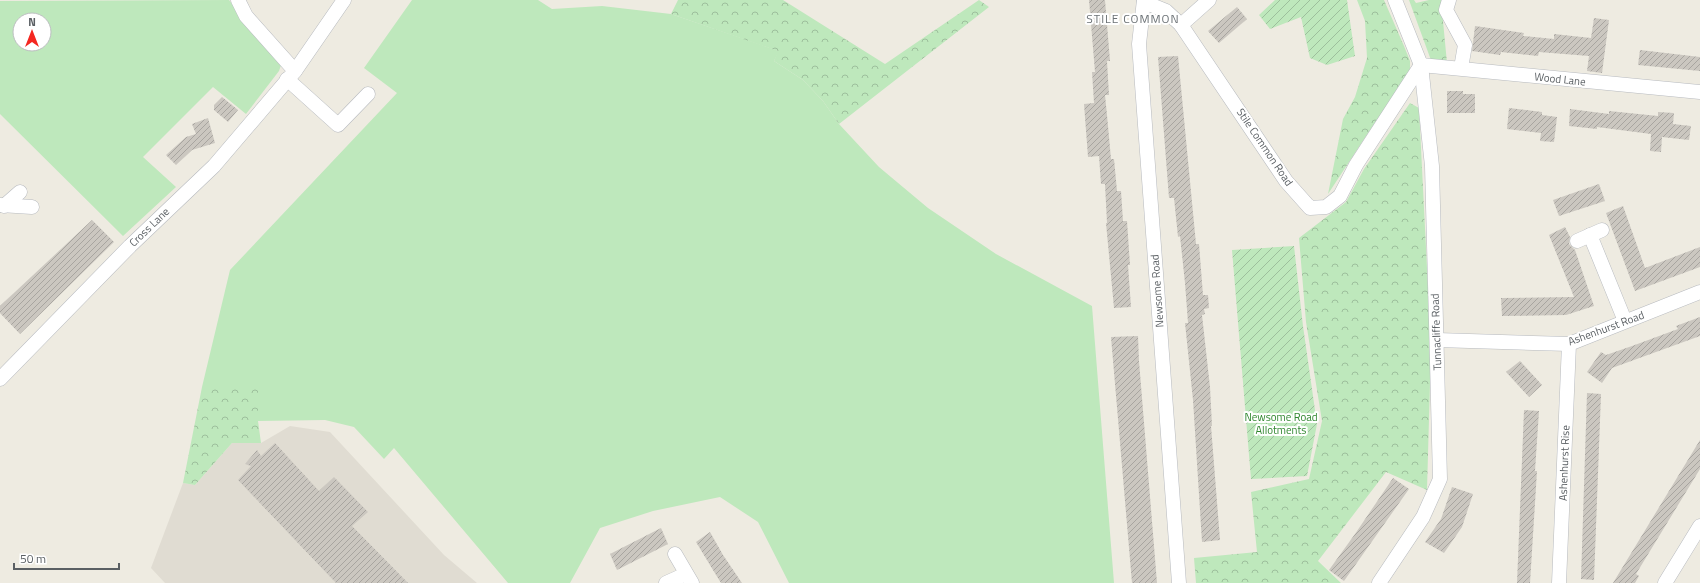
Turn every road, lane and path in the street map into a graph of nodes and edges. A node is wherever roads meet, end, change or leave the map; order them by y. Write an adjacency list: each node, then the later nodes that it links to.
1 (238, 0): 10 (street)
2 (344, 0): 10 (street, Cross Lane)
3 (1209, 0): 7 (street)
4 (1395, 0): 8 (street, Tunnacliffe Road)
5 (1449, 0): 9 (street)
6 (1144, 1): 7 (street, Stile Common Road); 26 (street, Newsome Road)
7 (1181, 25): 8 (street, Stile Common Road)
8 (1421, 65): 9 (street, Wood Lane); 19 (street, Tunnacliffe Road)
9 (1461, 68): 11 (street, Wood Lane)
10 (291, 75): 12 (street); 21 (street, Cross Lane)
11 (1700, 92)
12 (368, 94)
13 (20, 192): 14 (street)
14 (2, 205): 15 (street)
15 (32, 207)
16 (1590, 235): 18 (street)
17 (1700, 292): 18 (street, Ashenhurst Road)
18 (1625, 321): 20 (street, Ashenhurst Road)
19 (1437, 340): 20 (street, Ashenhurst Road); 27 (street, Tunnacliffe Road)
20 (1569, 344): 28 (street, Ashenhurst Rise)
21 (0, 379)
22 (1700, 526): 29 (street)
23 (675, 554): 24 (street)
24 (689, 578): 25 (street)
25 (666, 583)
26 (1179, 583)
27 (1379, 583)
28 (1560, 583)
29 (1665, 583)

